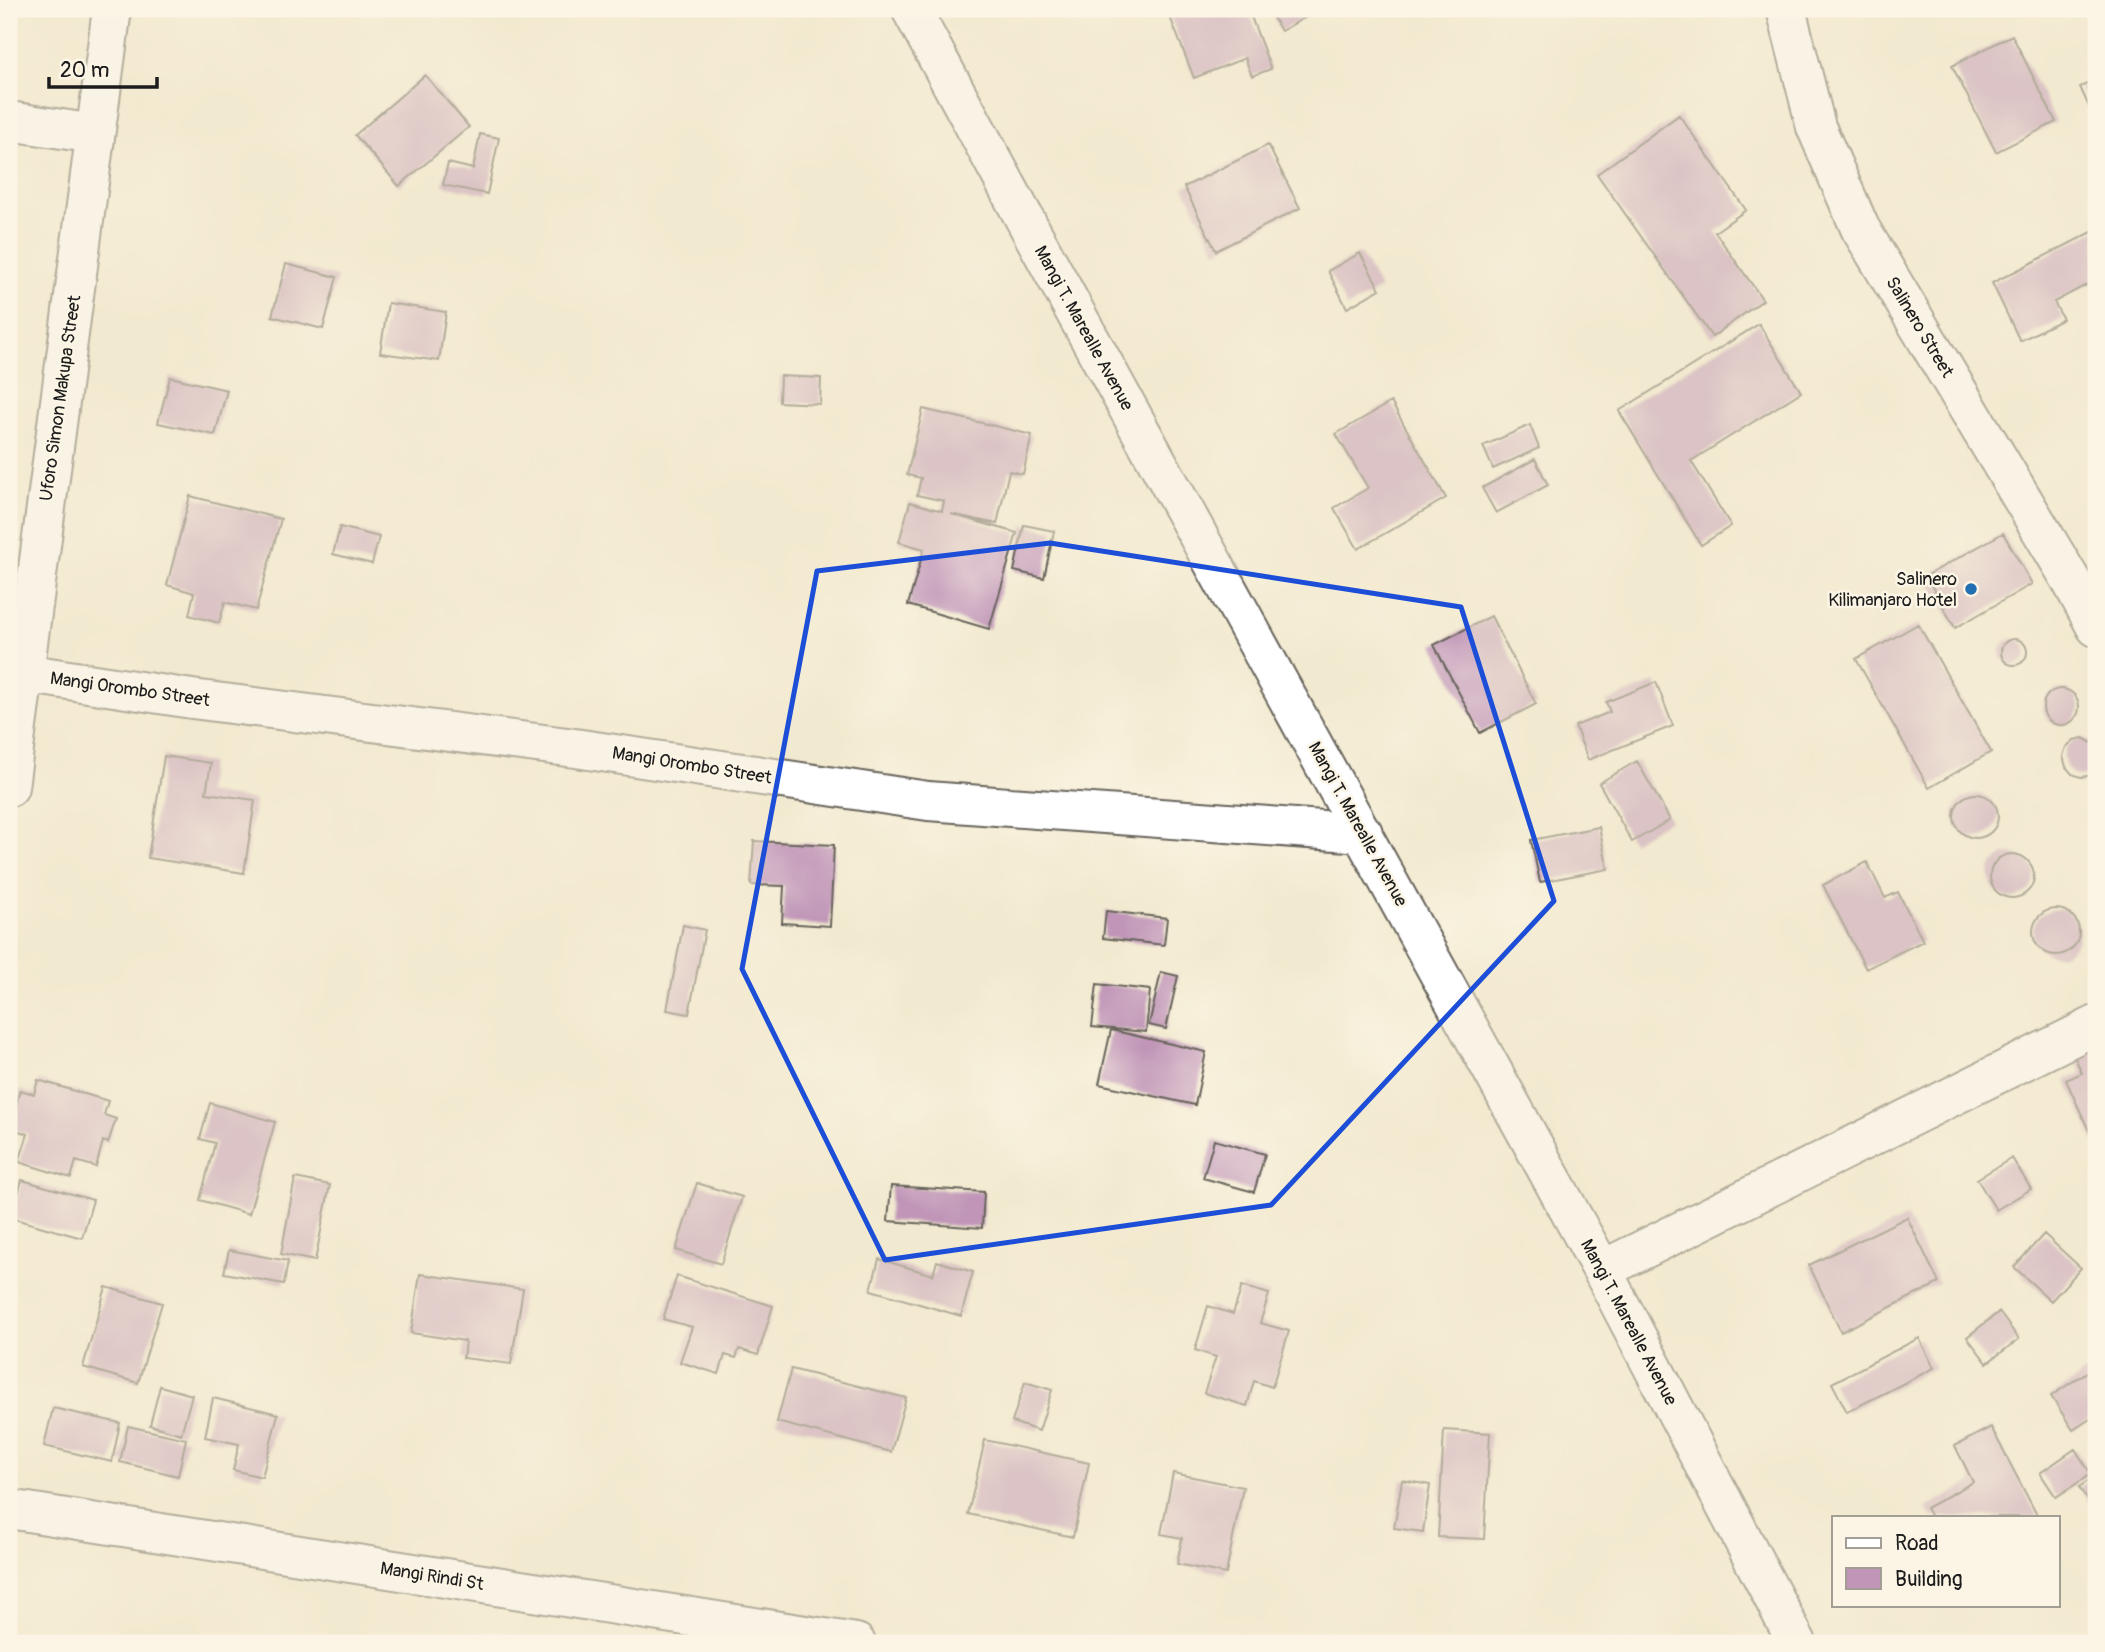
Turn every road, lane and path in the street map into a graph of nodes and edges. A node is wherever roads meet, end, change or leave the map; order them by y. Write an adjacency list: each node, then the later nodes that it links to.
1 (112, 9): 5 (street, Uforo Simon Makupa Street)
2 (911, 9): 10 (street, Mangi T. Marealle Avenue)
3 (1786, 9): 6 (street, Salinero Street)
4 (9, 121): 5 (street)
5 (95, 134): 8 (street, Uforo Simon Makupa Street)
6 (2083, 570): 7 (street, Salinero Street)
7 (2096, 626)
8 (23, 673): 9 (street, Uforo Simon Makupa Street); 10 (street, Mangi Orombo Street)
9 (9, 787)
10 (1363, 833): 12 (street, Mangi T. Marealle Avenue)
11 (2096, 1025): 12 (street)
12 (1602, 1270): 15 (street, Mangi T. Marealle Avenue)
13 (9, 1509): 14 (street, Mangi Rindi St)
14 (856, 1643)
15 (1797, 1643)

